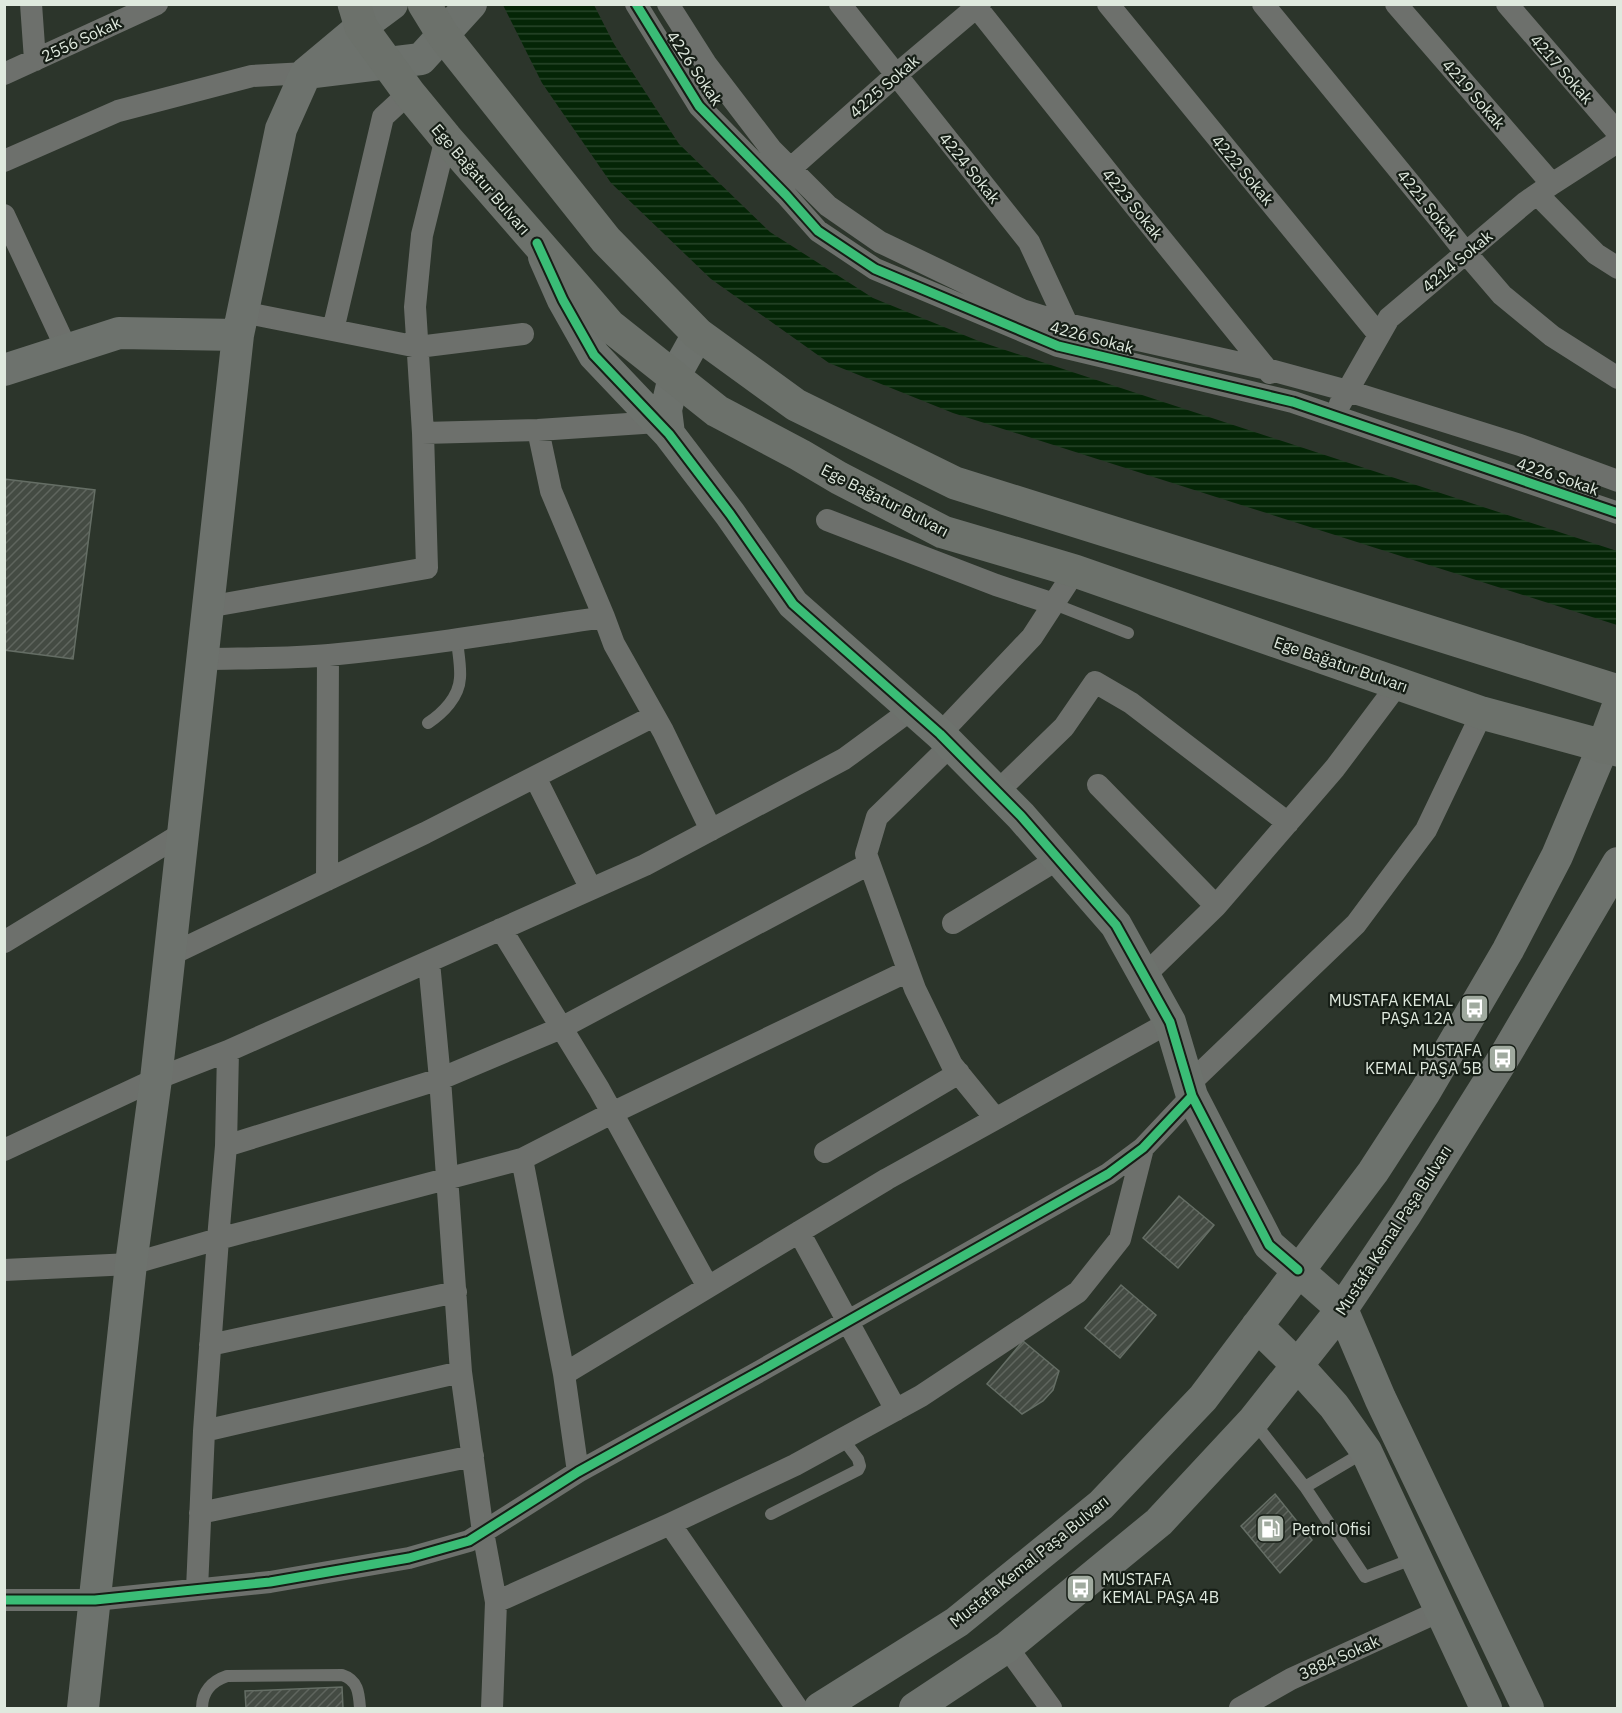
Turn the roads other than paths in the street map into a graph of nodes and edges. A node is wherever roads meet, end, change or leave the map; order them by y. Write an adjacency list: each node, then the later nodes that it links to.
1 (31, 4): 16 (street)
2 (157, 4): 16 (street, 2556 Sokak)
3 (392, 4): 14 (main road)
4 (424, 4): 15 (main road)
5 (471, 4): 15 (main road)
6 (636, 4): 38 (street, 4226 Sokak)
7 (668, 4): 25 (street)
8 (840, 4): 20 (street, 4224 Sokak)
9 (1108, 4): 36 (street, 4222 Sokak)
10 (1263, 4): 29 (street, 4221 Sokak)
11 (1396, 4): 26 (street, 4219 Sokak)
12 (1507, 4): 23 (street, 4217 Sokak)
13 (977, 6): 20 (street, 4225 Sokak); 40 (street, 4223 Sokak)
14 (357, 16): 17 (main road, Ege Bağatur Bulvarı); 18 (main road)
15 (443, 35): 17 (main road); 35 (main road)
16 (35, 60): 19 (street, 2556 Sokak)
17 (387, 64): 18 (main road); 21 (main road, Ege Bağatur Bulvarı)
18 (306, 73): 24 (street); 31 (main road)
19 (4, 74)
20 (896, 75): 25 (street, 4225 Sokak); 32 (street, 4224 Sokak)
21 (409, 93): 22 (main road, Ege Bağatur Bulvarı); 33 (street)
22 (446, 138): 28 (main road, Ege Bağatur Bulvarı); 37 (street)
23 (1616, 143): 26 (street, 4214 Sokak)
24 (4, 161)
25 (790, 169): 32 (street)
26 (1545, 189): 29 (street, 4214 Sokak); 30 (street, 4219 Sokak)
27 (4, 216): 39 (street)
28 (537, 243): 42 (main road, Ege Bağatur Bulvarı); 47 (main road)
29 (1466, 254): 36 (street, 4214 Sokak); 43 (street, 4221 Sokak)
30 (1617, 268)
31 (240, 323): 33 (street); 39 (main road); 55 (main road)
32 (1067, 324): 38 (street); 40 (street)
33 (333, 330): 37 (street)
34 (523, 334): 37 (street)
35 (698, 334): 42 (main road); 62 (main road)
36 (1379, 335): 44 (street, 4214 Sokak)
37 (418, 346): 49 (street)
38 (1058, 346): 45 (street, 4226 Sokak)
39 (67, 350): 41 (main road)
40 (1266, 369): 44 (street); 45 (street, 4223 Sokak)
41 (4, 370)
42 (674, 377): 47 (main road); 53 (main road, Ege Bağatur Bulvarı)
43 (1617, 378)
44 (1348, 391): 46 (street, 4214 Sokak); 50 (street)
45 (1293, 402): 46 (street, 4226 Sokak)
46 (1334, 416): 51 (street, 4226 Sokak)
47 (664, 428): 48 (street); 64 (main road)
48 (538, 430): 49 (street); 56 (street)
49 (423, 433): 55 (street)
50 (1617, 481)
51 (1617, 513)
52 (827, 520): 54 (street)
53 (1075, 572): 54 (street); 61 (main road, Ege Bağatur Bulvarı)
54 (1054, 604): 57 (lane); 68 (street)
55 (207, 607): 60 (main road)
56 (604, 617): 58 (street); 66 (street)
57 (1128, 633)
58 (457, 640): 59 (street); 67 (lane)
59 (328, 655): 60 (street); 79 (street)
60 (202, 659): 75 (main road)
61 (1398, 684): 65 (main road, Ege Bağatur Bulvarı); 73 (street)
62 (1617, 692)
63 (1617, 707): 69 (main road, Mustafa Kemal Paşa Bulvarı)
64 (912, 709): 68 (main road); 74 (street)
65 (1482, 713): 69 (main road, Ege Bağatur Bulvarı); 96 (street)
66 (654, 716): 70 (street); 74 (street)
67 (428, 723)
68 (946, 740): 72 (main road); 78 (street)
69 (1610, 748): 109 (main road, Mustafa Kemal Paşa Bulvarı)
70 (535, 777): 79 (street); 81 (street)
71 (1098, 785): 82 (street)
72 (997, 792): 73 (street); 76 (main road)
73 (1288, 823): 82 (street)
74 (711, 830): 81 (street)
75 (183, 833): 85 (street); 86 (main road)
76 (1058, 859): 83 (street); 89 (main road)
77 (1617, 863): 80 (main road, Mustafa Kemal Paşa Bulvarı)
78 (869, 864): 88 (street); 91 (street)
79 (327, 880): 86 (street)
80 (1609, 884): 112 (main road, Mustafa Kemal Paşa Bulvarı)
81 (591, 889): 84 (street)
82 (1216, 906): 89 (street)
83 (953, 923)
84 (501, 929): 87 (street); 91 (street)
85 (4, 942)
86 (168, 956): 94 (main road)
87 (429, 962): 92 (street); 95 (street)
88 (908, 971): 93 (street); 97 (street)
89 (1144, 976): 90 (main road)
90 (1170, 1022): 96 (main road); 98 (street)
91 (561, 1028): 95 (street); 97 (street)
92 (228, 1051): 94 (street); 99 (street)
93 (958, 1073): 98 (street); 102 (street)
94 (156, 1079): 101 (street); 107 (main road)
95 (440, 1079): 99 (street); 104 (street)
96 (1190, 1090): 100 (street); 109 (main road)
97 (612, 1113): 103 (street); 110 (street)
98 (995, 1118): 105 (street)
99 (226, 1146): 106 (street)
100 (1143, 1148): 113 (street); 119 (street)
101 (4, 1150)
102 (825, 1152)
103 (522, 1159): 104 (street); 118 (street)
104 (447, 1180): 106 (street); 111 (street)
105 (800, 1232): 110 (street); 113 (street)
106 (218, 1239): 107 (street); 115 (street)
107 (131, 1264): 108 (street); 134 (main road)
108 (4, 1270)
109 (1298, 1270): 112 (main road); 114 (main road, Mustafa Kemal Paşa Bulvarı)
110 (708, 1287): 118 (street)
111 (456, 1292): 115 (street); 117 (street)
112 (1342, 1309): 116 (main road, Mustafa Kemal Paşa Bulvarı); 148 (main road)
113 (848, 1321): 119 (street); 125 (street)
114 (1257, 1326): 116 (main road); 143 (main road, Mustafa Kemal Paşa Bulvarı)
115 (210, 1346): 121 (street)
116 (1297, 1365): 120 (main road, Mustafa Kemal Paşa Bulvarı); 123 (main road)
117 (461, 1372): 121 (street); 124 (street)
118 (564, 1374): 125 (street)
119 (896, 1410): 122 (street)
120 (1253, 1421): 126 (lane); 137 (main road, Mustafa Kemal Paşa Bulvarı)
121 (204, 1431): 127 (street)
122 (843, 1438): 128 (lane); 129 (street)
123 (1365, 1450): 126 (lane); 131 (main road)
124 (472, 1456): 127 (street); 130 (street)
125 (578, 1472): 130 (street)
126 (1305, 1487): 131 (lane)
127 (200, 1513): 132 (street)
128 (771, 1514)
129 (670, 1524): 135 (street); 142 (street)
130 (483, 1532): 132 (street); 135 (street)
131 (1415, 1558): 136 (main road)
132 (197, 1590): 134 (street)
133 (4, 1600): 134 (street)
134 (94, 1600): 138 (main road)
135 (496, 1602): 141 (street)
136 (1440, 1611): 146 (street, 3884 Sokak); 147 (main road)
137 (1007, 1647): 144 (main road, Mustafa Kemal Paşa Bulvarı); 145 (street)
138 (83, 1708)
139 (202, 1708): 140 (lane)
140 (360, 1708)
141 (492, 1708)
142 (797, 1708)
143 (820, 1708)
144 (915, 1708)
145 (1051, 1708)
146 (1240, 1708)
147 (1486, 1708)
148 (1528, 1708)

